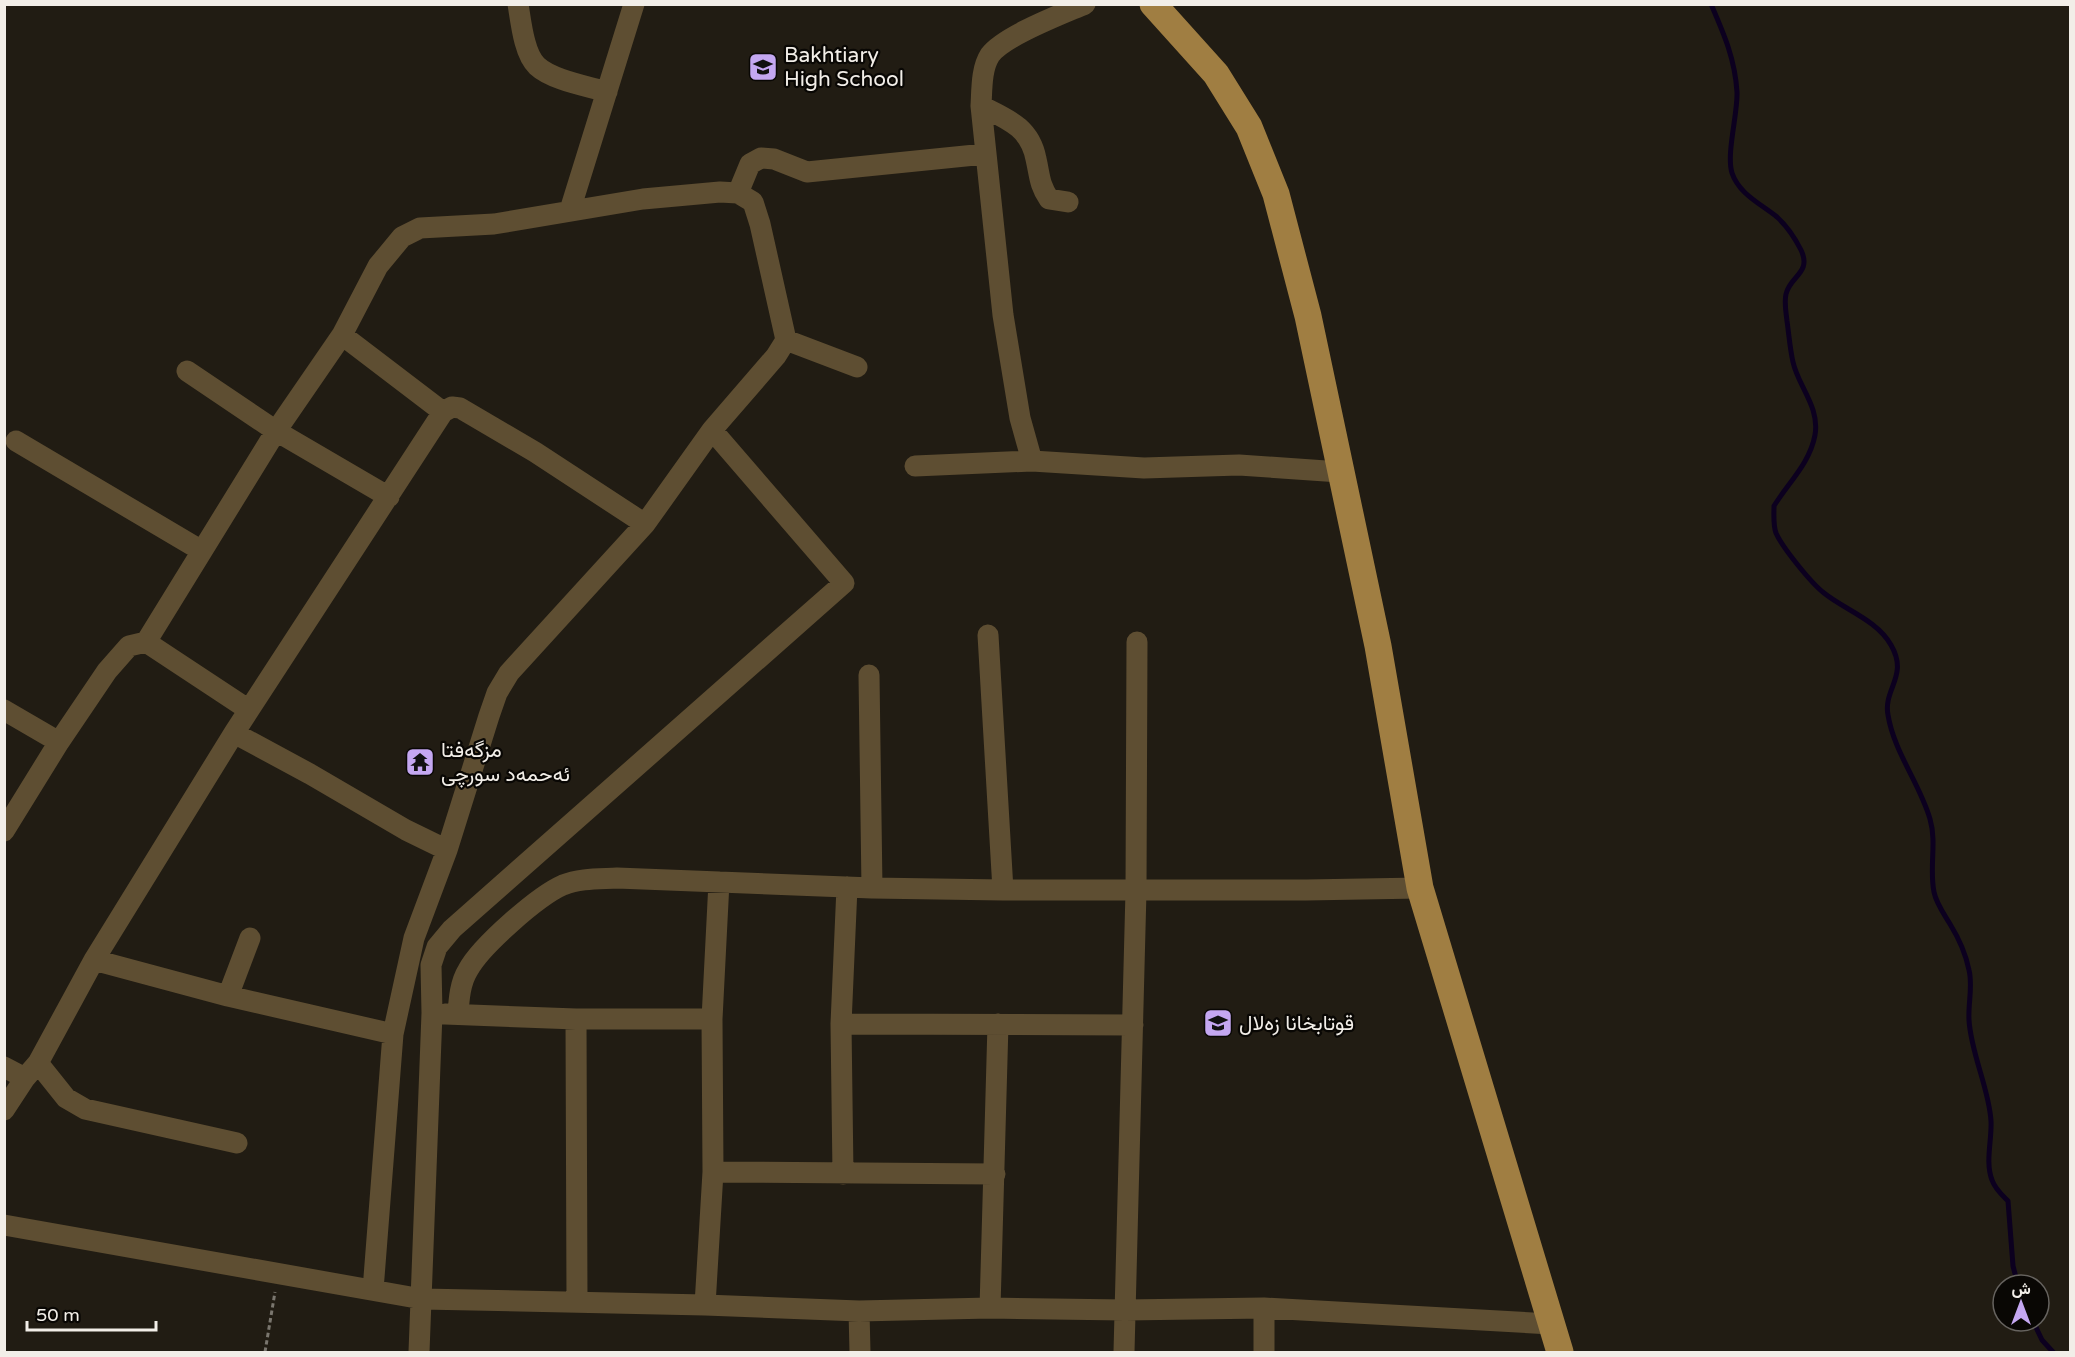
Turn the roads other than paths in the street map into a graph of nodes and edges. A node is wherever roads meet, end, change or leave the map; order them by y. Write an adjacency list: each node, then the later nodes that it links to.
1 (518, 4): 5 (street)
2 (634, 4): 5 (street)
3 (1085, 4): 6 (street)
4 (1153, 4): 21 (main road)
5 (607, 92): 10 (street)
6 (981, 106): 7 (street); 9 (street)
7 (985, 154): 8 (street); 19 (street)
8 (738, 193): 10 (street); 12 (street)
9 (1068, 202)
10 (570, 210): 11 (street)
11 (342, 334): 15 (street); 17 (street)
12 (786, 340): 13 (street); 16 (street)
13 (857, 367)
14 (187, 371): 17 (street)
15 (443, 412): 22 (street); 23 (street)
16 (712, 430): 23 (street); 44 (street)
17 (276, 431): 22 (street); 24 (street)
18 (16, 441): 24 (street)
19 (1032, 461): 20 (street); 21 (street)
20 (915, 466)
21 (1340, 472): 38 (main road)
22 (389, 497): 30 (street)
23 (645, 524): 34 (street)
24 (202, 551): 26 (street)
25 (988, 635): 39 (street)
26 (146, 642): 30 (street); 32 (street)
27 (1137, 642): 40 (street)
28 (869, 675): 37 (street)
29 (4, 710): 32 (street)
30 (249, 710): 31 (street)
31 (234, 733): 34 (street); 42 (street)
32 (59, 742): 33 (street)
33 (4, 831)
34 (447, 850): 51 (street)
35 (719, 882): 36 (street); 45 (street); 47 (street)
36 (847, 887): 37 (street); 48 (street)
37 (872, 888): 39 (street)
38 (1420, 888): 40 (street); 68 (main road)
39 (1003, 890): 40 (street)
40 (1136, 891): 50 (street)
41 (250, 938): 43 (street)
42 (94, 960): 43 (street); 53 (street)
43 (228, 996): 51 (street)
44 (432, 1014): 45 (street); 61 (street)
45 (458, 1014): 46 (street)
46 (576, 1019): 47 (street); 62 (street)
47 (712, 1019): 56 (street)
48 (842, 1024): 49 (street); 57 (street)
49 (998, 1024): 50 (street); 58 (street)
50 (1133, 1025): 66 (street)
51 (393, 1035): 60 (street)
52 (4, 1067): 53 (street)
53 (31, 1070): 54 (street); 55 (street)
54 (4, 1110)
55 (237, 1143)
56 (713, 1172): 57 (street); 63 (street)
57 (843, 1174): 58 (street)
58 (995, 1174): 64 (street)
59 (4, 1225): 60 (street)
60 (373, 1290): 61 (street)
61 (422, 1299): 62 (street); 69 (street)
62 (577, 1302): 63 (street)
63 (705, 1305): 67 (street)
64 (990, 1308): 66 (street); 67 (street)
65 (1263, 1308): 66 (street); 68 (street); 72 (street)
66 (1125, 1310): 71 (street)
67 (860, 1311): 70 (street)
68 (1551, 1324): 73 (main road)
69 (419, 1353)
70 (860, 1353)
71 (1124, 1353)
72 (1264, 1353)
73 (1560, 1353)

